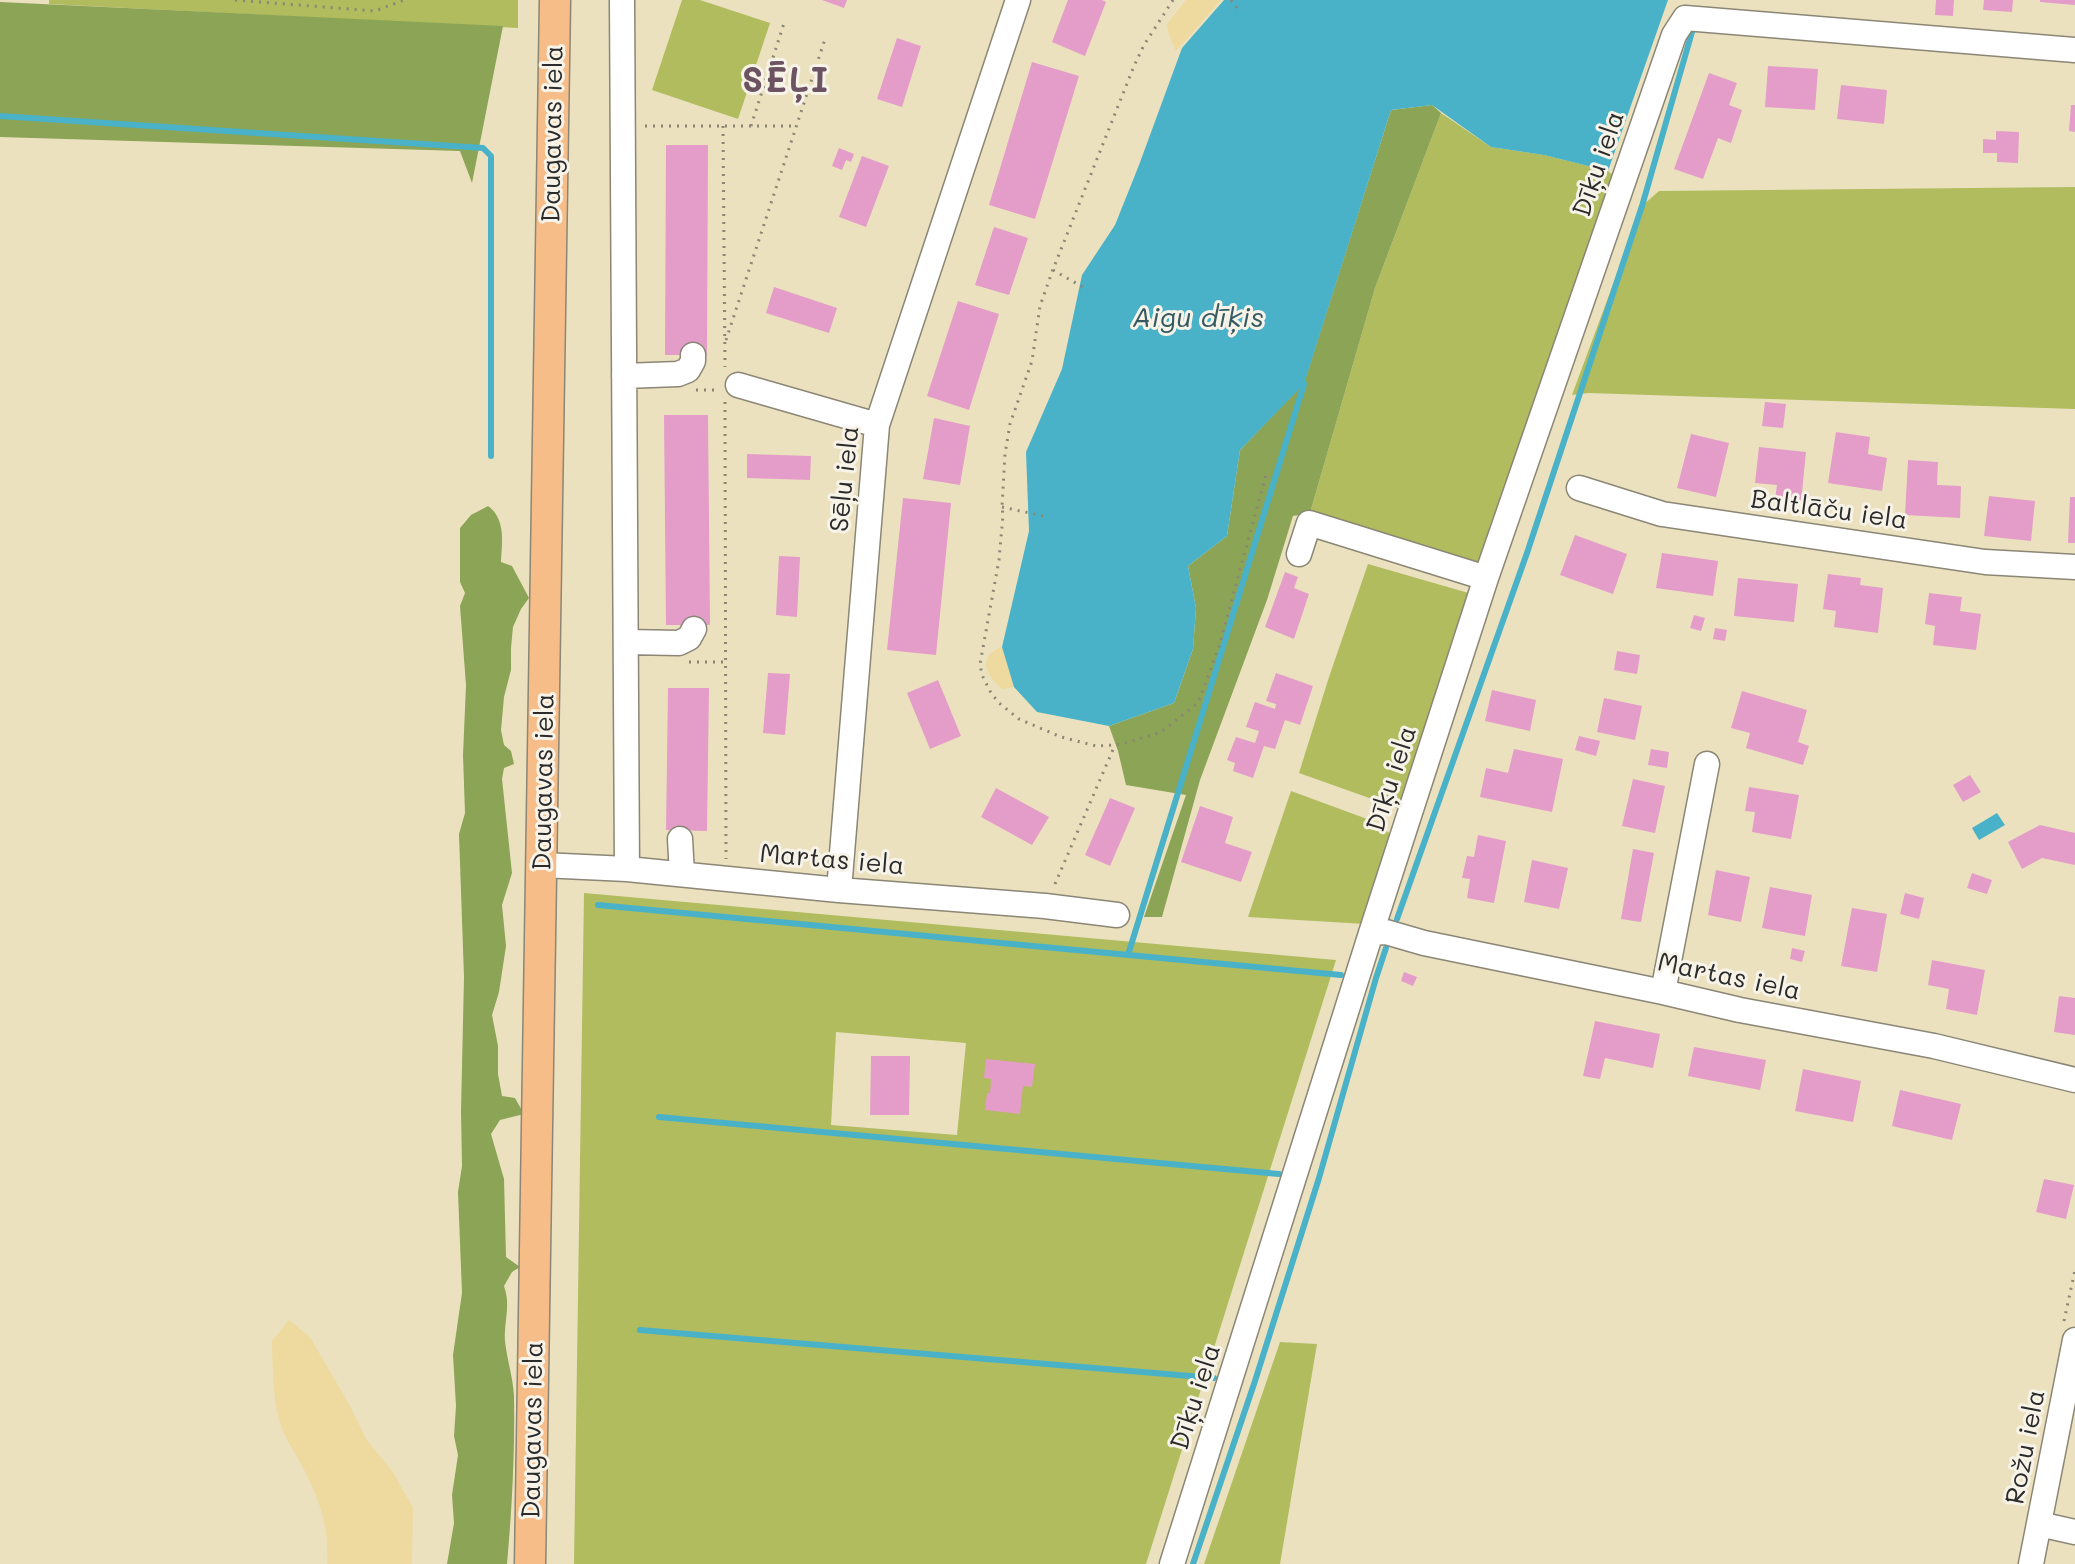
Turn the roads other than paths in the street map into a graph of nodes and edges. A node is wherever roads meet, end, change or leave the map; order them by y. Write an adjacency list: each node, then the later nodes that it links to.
1 (555, 0): 17 (main road, Daugavas iela)
2 (622, 0): 6 (street)
3 (1018, 0): 8 (street, Sēļu iela)
4 (2075, 50): 12 (street, Dīķu iela)
5 (693, 355): 6 (street)
6 (624, 376): 14 (street)
7 (729, 381): 8 (street)
8 (877, 425): 20 (street, Sēļu iela)
9 (1579, 488): 11 (street, Baltlāču iela)
10 (1299, 554): 12 (street)
11 (2075, 567)
12 (1486, 578): 22 (street, Dīķu iela)
13 (694, 629): 14 (street)
14 (626, 642): 18 (street)
15 (1707, 764): 23 (street)
16 (680, 839): 19 (street)
17 (542, 865): 18 (street, Martas iela); 28 (main road, Daugavas iela)
18 (627, 869): 19 (street, Martas iela)
19 (682, 874): 20 (street, Martas iela)
20 (839, 890): 21 (street, Martas iela)
21 (1117, 915)
22 (1371, 933): 23 (street, Martas iela); 29 (street, Dīķu iela)
23 (1663, 992): 24 (street, Martas iela)
24 (2075, 1080)
25 (2075, 1340): 26 (street, Rožu iela)
26 (2039, 1524): 27 (street); 30 (street, Rožu iela)
27 (2075, 1532)
28 (530, 1564)
29 (1172, 1564)
30 (2031, 1564)

